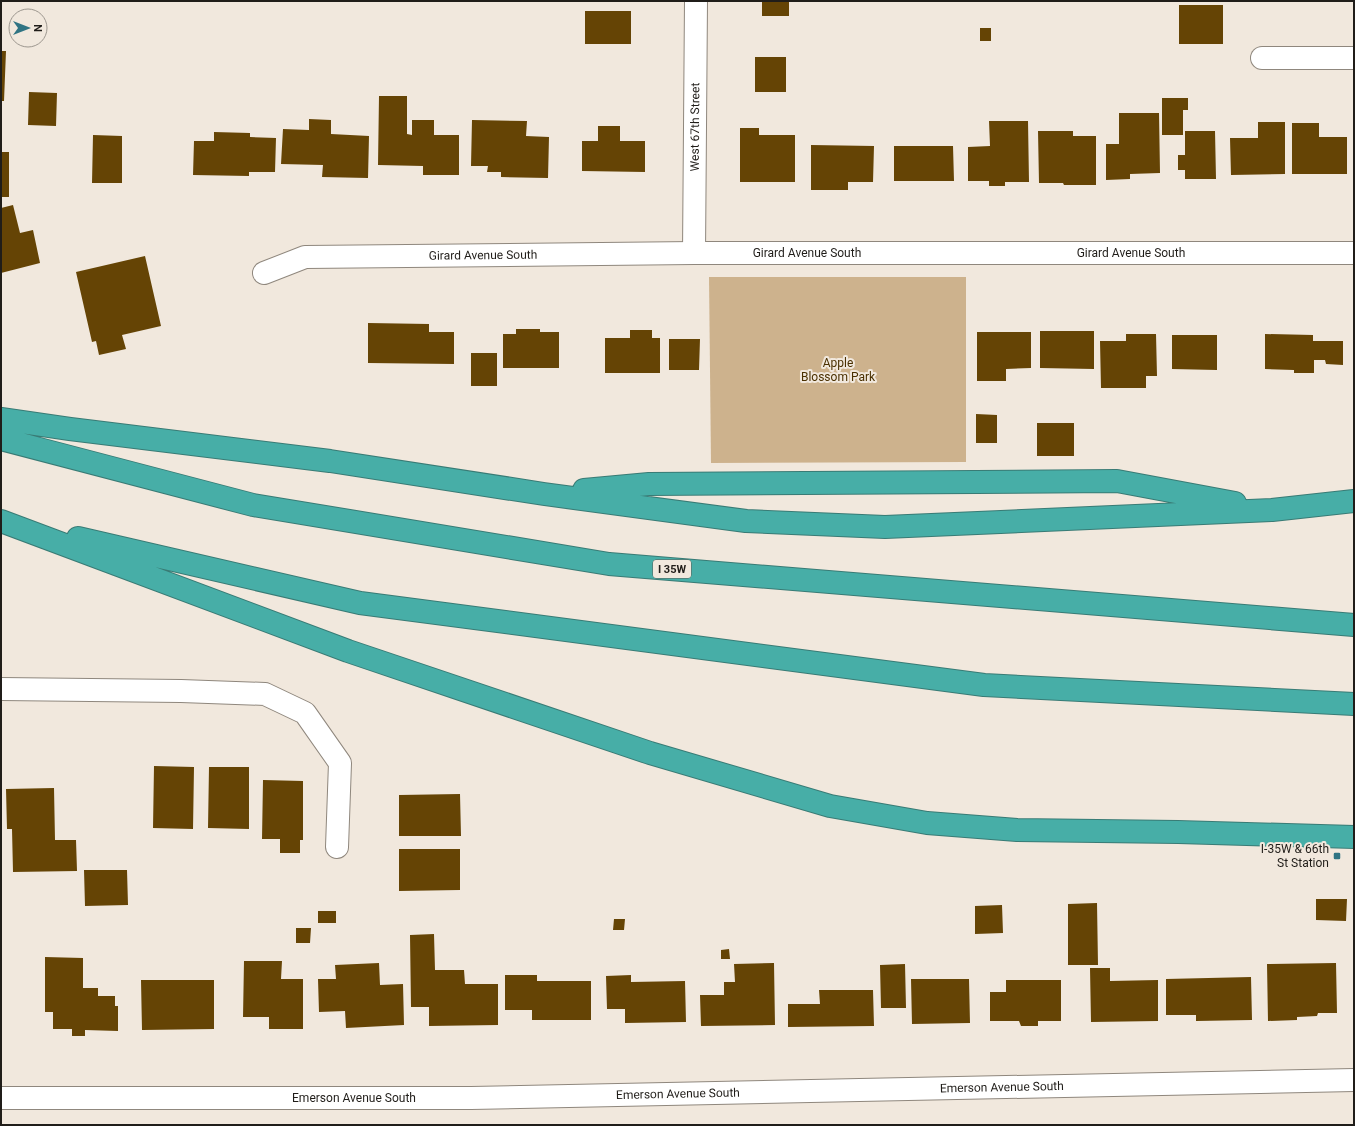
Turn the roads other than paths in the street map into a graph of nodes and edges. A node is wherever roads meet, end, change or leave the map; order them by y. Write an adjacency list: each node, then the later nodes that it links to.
1 (696, 1): 4 (street, West 67th Street)
2 (1262, 58): 3 (street)
3 (1354, 58)
4 (694, 253): 5 (street, Girard Avenue South); 6 (street, Girard Avenue South)
5 (1354, 253)
6 (264, 273)
7 (1, 419): 9 (highway)
8 (1, 439): 13 (highway, I 35W)
9 (544, 494): 11 (highway); 11 (highway)
10 (1354, 501): 11 (highway)
11 (1272, 510)
12 (1, 521): 15 (highway); 16 (highway)
13 (1354, 625)
14 (1, 689): 17 (street)
15 (1353, 704)
16 (1354, 837)
17 (337, 847)
18 (1354, 1080): 19 (street, Emerson Avenue South)
19 (1, 1098)

